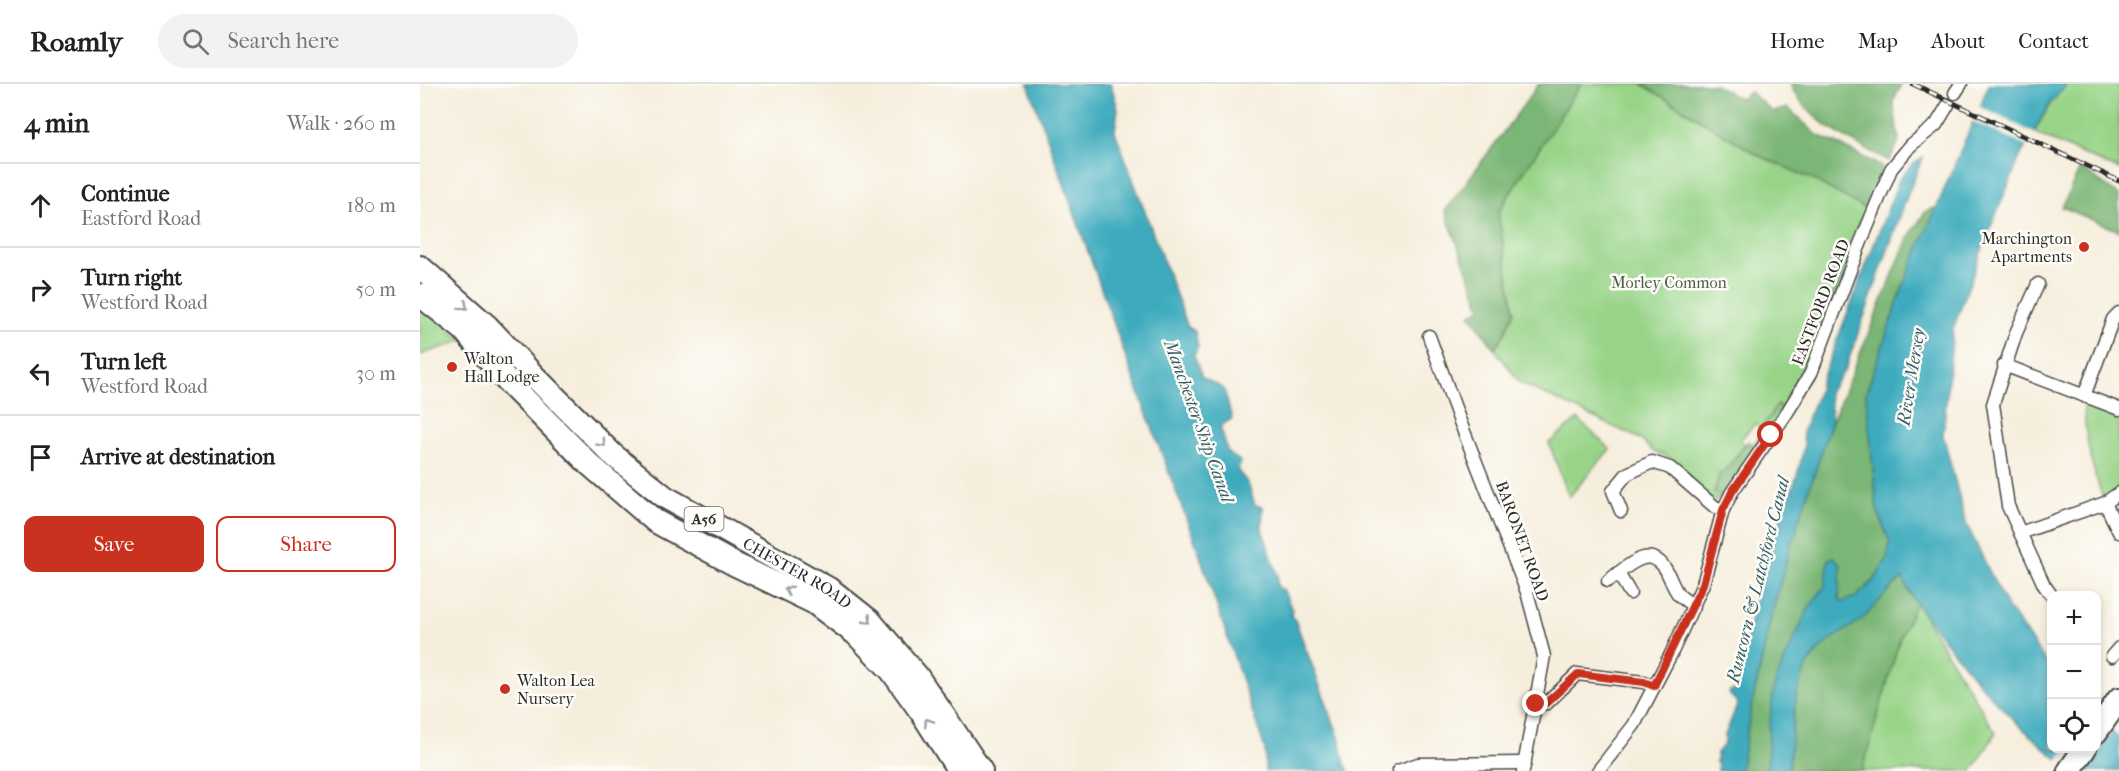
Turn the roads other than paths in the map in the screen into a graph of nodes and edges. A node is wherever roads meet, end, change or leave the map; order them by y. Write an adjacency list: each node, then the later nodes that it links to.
1 (1948, 105): 12 (street, EASTFORD ROAD)
2 (420, 267): 26 (highway, CHESTER ROAD / A56, one-way to 26)
3 (2038, 284): 7 (street)
4 (420, 295): 25 (highway, CHESTER ROAD / A56, one-way to 4)
5 (2119, 313): 8 (street)
6 (1429, 336): 22 (street, BARONET ROAD)
7 (2004, 365): 8 (street); 15 (street)
8 (2084, 396): 9 (street)
9 (2119, 409)
10 (2119, 493): 11 (street)
11 (2105, 503): 14 (street); 15 (street)
12 (1723, 510): 13 (street); 20 (street, EASTFORD ROAD)
13 (1621, 511)
14 (2119, 532)
15 (2020, 533): 18 (street)
16 (1618, 573): 17 (street); 19 (street); 20 (street)
17 (1608, 581)
18 (2048, 591)
19 (1630, 593)
20 (1694, 607): 21 (street, EASTFORD ROAD)
21 (1654, 686): 22 (street); 28 (street, EASTFORD ROAD)
22 (1536, 704): 24 (street, BARONET ROAD)
23 (2082, 753): 29 (highway)
24 (1524, 767): 27 (street)
25 (959, 771)
26 (981, 771)
27 (1398, 771)
28 (1598, 771)
29 (2069, 771)

